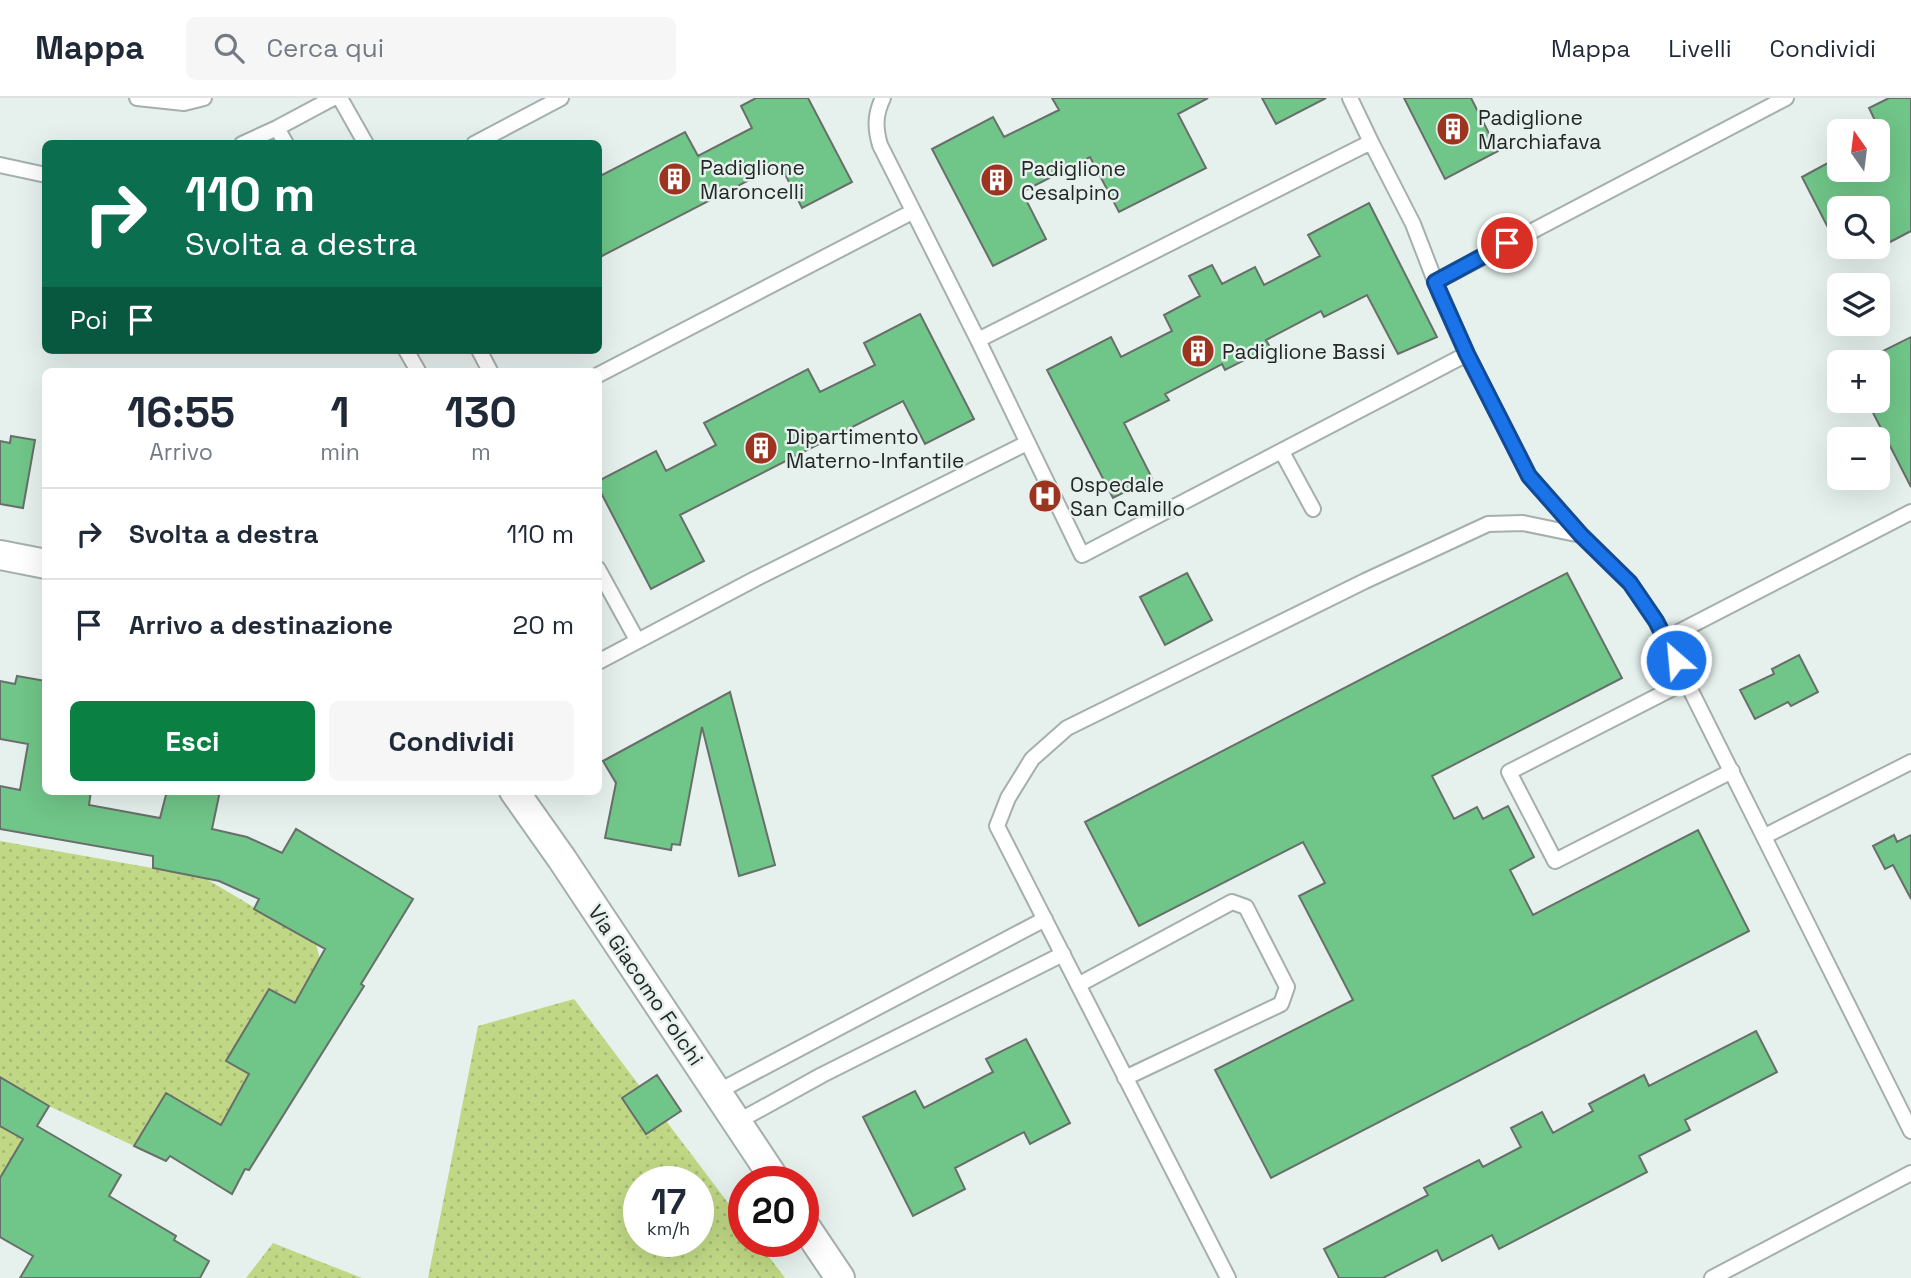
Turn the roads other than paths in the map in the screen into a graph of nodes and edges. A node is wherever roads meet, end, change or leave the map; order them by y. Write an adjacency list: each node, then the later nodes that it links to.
1 (137, 98): 2 (lane)
2 (204, 98)
3 (332, 98): 9 (lane)
4 (340, 98): 12 (lane)
5 (561, 98): 13 (lane)
6 (883, 98): 17 (lane)
7 (1350, 98): 14 (lane)
8 (1786, 98): 18 (lane)
9 (277, 128): 10 (lane); 11 (lane)
10 (251, 140)
11 (284, 140)
12 (364, 140)
13 (482, 140)
14 (1371, 142): 18 (lane); 19 (lane)
15 (0, 165): 16 (lane)
16 (42, 174)
17 (912, 212): 19 (lane); 21 (lane)
18 (1435, 282): 20 (lane)
19 (978, 340): 22 (lane)
20 (1467, 354): 23 (lane); 26 (lane)
21 (602, 373)
22 (1027, 443): 23 (lane); 31 (lane)
23 (1282, 452): 24 (lane)
24 (1313, 509)
25 (1911, 512): 30 (lane)
26 (1581, 535): 30 (lane); 38 (lane)
27 (0, 555): 28 (street)
28 (42, 563)
29 (602, 576): 31 (lane)
30 (1665, 639): 33 (lane)
31 (637, 640): 32 (lane)
32 (602, 660)
33 (1687, 681): 35 (lane); 35 (lane)
34 (1911, 762): 37 (lane)
35 (1732, 771): 37 (lane)
36 (517, 795): 42 (street, Via Giacomo Folchi)
37 (1765, 836): 44 (lane)
38 (1045, 919): 39 (lane); 42 (lane)
39 (1063, 954): 40 (lane); 43 (lane)
40 (1078, 985): 41 (lane); 41 (lane)
41 (1125, 1078): 49 (lane)
42 (717, 1092): 43 (street, Via Giacomo Folchi)
43 (737, 1122): 45 (street, Via Giacomo Folchi)
44 (1911, 1131)
45 (766, 1166)
46 (1911, 1173): 50 (lane)
47 (819, 1246): 48 (street)
48 (841, 1278)
49 (1228, 1278)
50 (1712, 1278)

